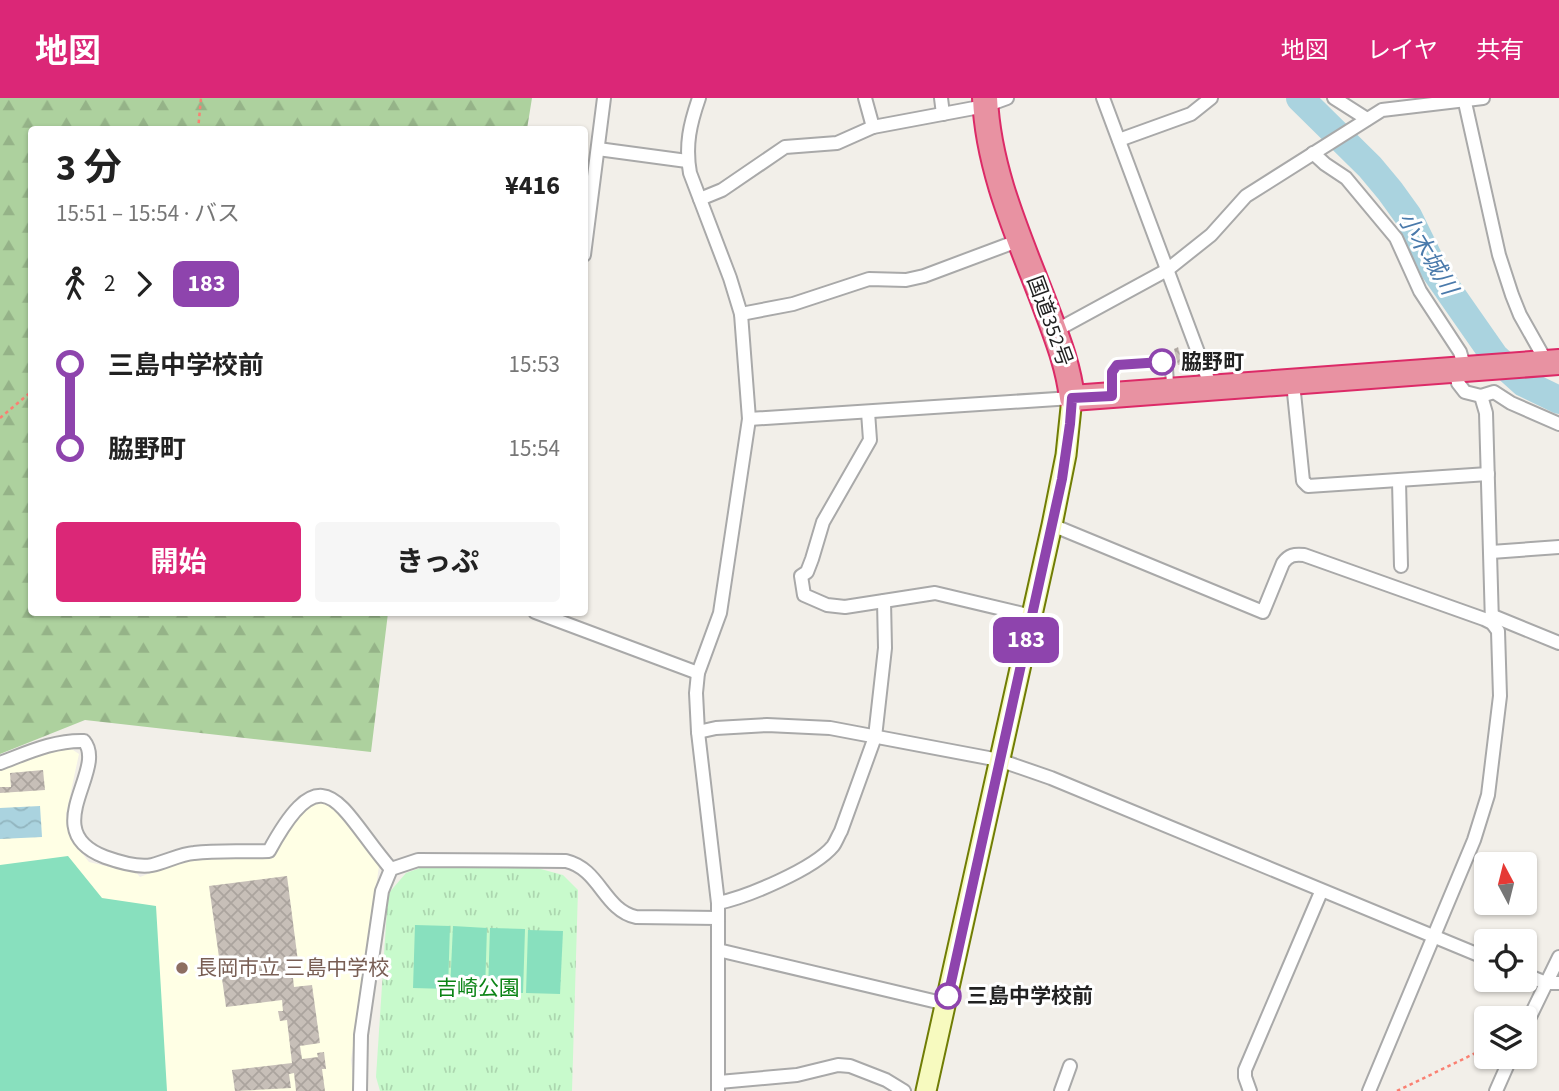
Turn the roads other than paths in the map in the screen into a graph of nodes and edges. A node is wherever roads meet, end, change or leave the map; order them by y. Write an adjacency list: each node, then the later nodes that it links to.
1 (604, 98): 15 (street)
2 (699, 98): 17 (street)
3 (865, 98): 13 (street)
4 (941, 98): 11 (street)
5 (1104, 98): 14 (street)
6 (1211, 98): 14 (street)
7 (1334, 98): 12 (street)
8 (1483, 98): 9 (street)
9 (1464, 100): 12 (street); 24 (street)
10 (992, 101): 11 (street); 20 (highway, 国道352号)
11 (943, 114): 13 (street)
12 (1364, 120): 16 (street)
13 (873, 127): 18 (street)
14 (1119, 141): 21 (street)
15 (598, 149): 17 (street); 19 (street)
16 (1316, 152): 21 (street); 25 (street)
17 (687, 161): 18 (street)
18 (700, 199): 22 (street)
19 (588, 225)
20 (1020, 240): 22 (street); 23 (highway, 国道352号)
21 (1167, 271): 23 (street); 27 (street)
22 (741, 314): 31 (street)
23 (1055, 331): 29 (highway, 国道352号)
24 (1547, 363): 25 (highway)
25 (1464, 370): 26 (highway); 28 (street)
26 (1293, 383): 27 (highway); 34 (street)
27 (1211, 387): 29 (highway)
28 (1481, 396): 32 (street); 33 (street)
29 (1072, 398): 30 (street); 35 (main road)
30 (868, 412): 31 (street); 39 (street)
31 (749, 419): 44 (street)
32 (1559, 424)
33 (1488, 474): 34 (street); 37 (street)
34 (1399, 481): 38 (street)
35 (1052, 525): 41 (main road); 42 (street)
36 (1559, 547): 37 (street)
37 (1491, 552): 42 (street)
38 (1401, 566)
39 (884, 601): 41 (street); 46 (street)
40 (546, 616): 44 (street)
41 (1031, 616): 47 (main road)
42 (1493, 620): 43 (street); 53 (street)
43 (1559, 643)
44 (698, 673): 45 (street)
45 (698, 732): 46 (street); 51 (street)
46 (876, 737): 47 (street); 51 (street)
47 (999, 760): 50 (street); 58 (main road)
48 (0, 763): 49 (street)
49 (391, 869): 52 (street); 63 (street)
50 (1321, 892): 53 (street); 67 (street)
51 (718, 903): 52 (street)
52 (718, 918): 54 (street)
53 (1433, 937): 55 (street); 68 (street)
54 (718, 950): 58 (street); 62 (street)
55 (1474, 953)
56 (1559, 957): 57 (street)
57 (1553, 983): 59 (street)
58 (946, 1004): 65 (main road)
59 (1537, 1008)
60 (1070, 1066): 66 (street)
61 (1506, 1069): 69 (street)
62 (719, 1086): 64 (street)
63 (360, 1091)
64 (904, 1091)
65 (926, 1091)
66 (1061, 1091)
67 (1250, 1091)
68 (1369, 1091)
69 (1496, 1091)

